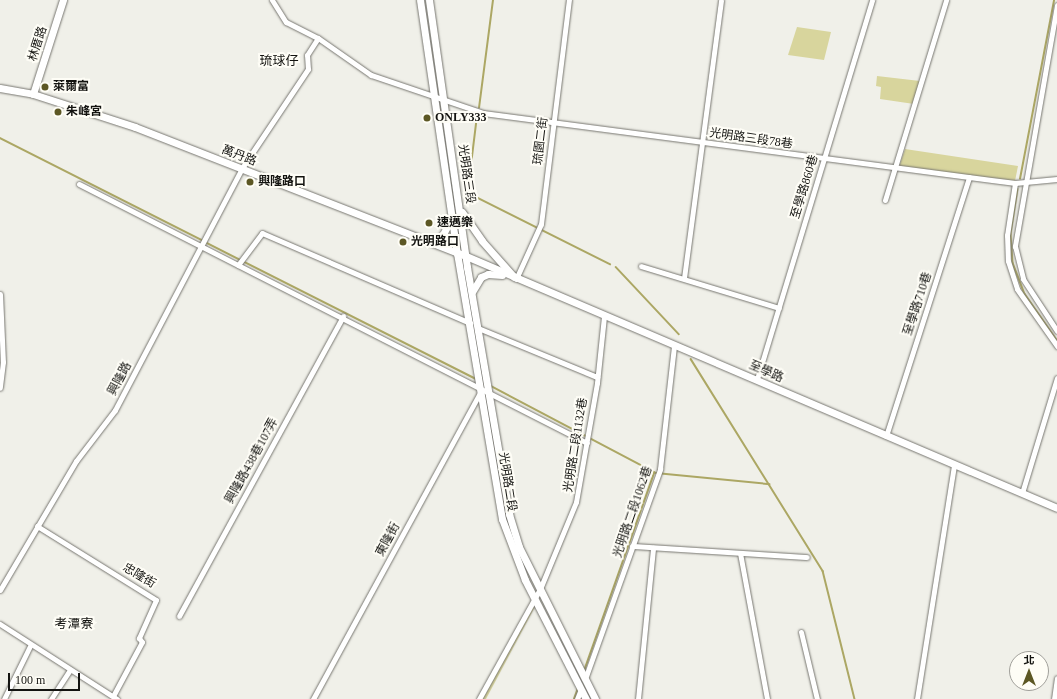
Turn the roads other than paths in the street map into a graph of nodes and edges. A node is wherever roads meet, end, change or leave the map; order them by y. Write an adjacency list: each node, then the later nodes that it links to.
1 (63, 0): 12 (street, 林厝路)
2 (272, 0): 10 (street, 光明路三段78巷)
3 (420, 0): 13 (street, 光明路三段)
4 (428, 0): 14 (street, 光明路三段)
5 (569, 0): 15 (street, 琉園二街)
6 (721, 0): 16 (street)
7 (872, 0): 17 (street, 至學路860巷)
8 (946, 0): 19 (street)
9 (1057, 7): 23 (street)
10 (318, 38): 13 (street, 光明路三段78巷); 18 (street, 興隆路)
11 (0, 88): 12 (street, 萬丹路)
12 (33, 94): 18 (street, 萬丹路)
13 (434, 99): 14 (street, 光明路三段78巷); 27 (street, 光明路三段)
14 (444, 102): 15 (street, 光明路三段78巷); 26 (street, 光明路三段)
15 (553, 123): 16 (street, 光明路三段78巷); 35 (street, 琉園二街)
16 (702, 142): 17 (street, 光明路三段78巷); 34 (street)
17 (824, 160): 19 (street, 光明路三段78巷); 38 (street, 至學路860巷)
18 (242, 168): 28 (street, 萬丹路); 29 (street, 興隆路)
19 (895, 168): 20 (street, 光明路三段78巷); 25 (street)
20 (969, 177): 22 (street, 光明路三段78巷); 51 (street, 至學路710巷)
21 (1057, 179): 23 (street, 光明路三段78巷)
22 (1015, 183): 23 (street, 光明路三段78巷); 45 (street)
23 (1025, 183): 43 (street)
24 (79, 184): 29 (street)
25 (885, 200)
26 (460, 208): 31 (street, 光明路三段); 35 (street)
27 (452, 211): 28 (street); 30 (street, 光明路三段)
28 (422, 240): 30 (street, 萬丹路)
29 (203, 243): 32 (street); 56 (street, 興隆路)
30 (457, 253): 31 (street, 萬丹路); 41 (street, 光明路二段)
31 (466, 256): 35 (street, 至學路); 36 (street, 光明路二段)
32 (240, 262): 39 (street); 41 (street)
33 (641, 266): 34 (street)
34 (684, 278): 38 (street)
35 (516, 279): 36 (street); 40 (street, 至學路)
36 (472, 293): 42 (street, 光明路二段)
37 (0, 294): 49 (street)
38 (779, 308): 48 (street, 至學路860巷)
39 (343, 316): 50 (street); 63 (street, 興隆路438巷107弄)
40 (604, 316): 44 (street, 至學路); 46 (street, 光明路二段1132巷)
41 (470, 323): 50 (street, 光明路二段)
42 (478, 328): 46 (street); 50 (street, 光明路二段)
43 (1057, 331)
44 (674, 346): 48 (street, 至學路); 57 (street, 光明路二段1062巷)
45 (1057, 346)
46 (597, 377): 52 (street, 光明路二段1132巷)
47 (1057, 378): 54 (street)
48 (757, 379): 51 (street, 至學路)
49 (0, 388)
50 (484, 390): 52 (street); 62 (street, 光明路二段); 62 (street, 光明路二段); 74 (street, 東隆街)
51 (886, 436): 53 (street, 至學路)
52 (587, 443): 62 (street, 光明路二段1132巷)
53 (954, 464): 54 (street, 至學路); 82 (street)
54 (1022, 493): 55 (street, 至學路)
55 (1056, 506)
56 (37, 526): 61 (street, 興隆路); 71 (street, 忠隆街)
57 (632, 546): 58 (street); 69 (street, 光明路二段1062巷)
58 (653, 548): 59 (street); 79 (street)
59 (740, 553): 60 (street); 80 (street)
60 (807, 557)
61 (0, 590)
62 (538, 594): 69 (street, 光明路二段); 70 (street, 光明路二段); 75 (street, 光明路二段1132巷)
63 (179, 616)
64 (0, 624): 66 (street)
65 (801, 632): 81 (street)
66 (30, 646): 67 (street); 72 (street)
67 (70, 670): 71 (street); 73 (street)
68 (1057, 678): 83 (street)
69 (585, 679): 78 (street, 光明路二段)
70 (581, 689): 76 (street); 77 (street, 光明路二段)
71 (115, 698)
72 (4, 699)
73 (51, 699)
74 (313, 699)
75 (479, 699)
76 (577, 699)
77 (586, 699)
78 (595, 699)
79 (638, 699)
80 (767, 699)
81 (817, 699)
82 (917, 699)
83 (1054, 699)

